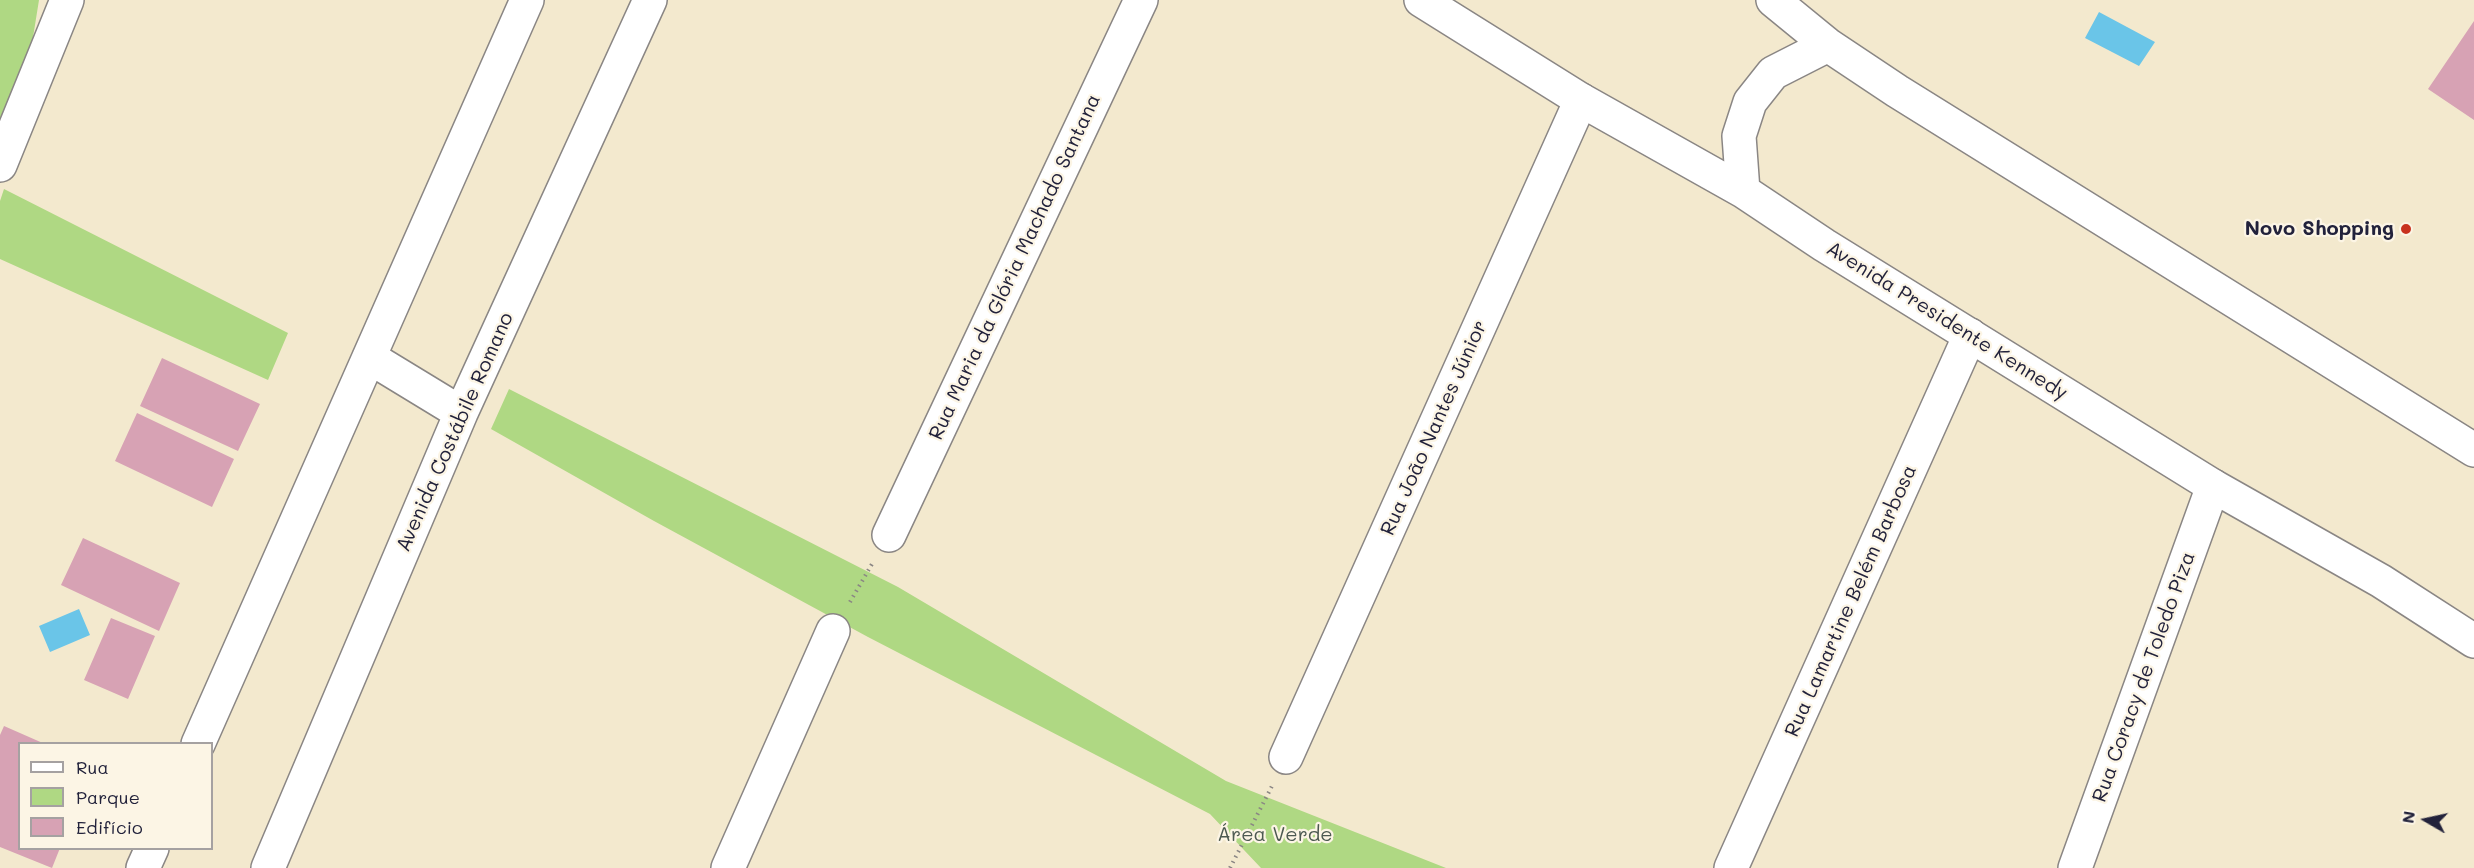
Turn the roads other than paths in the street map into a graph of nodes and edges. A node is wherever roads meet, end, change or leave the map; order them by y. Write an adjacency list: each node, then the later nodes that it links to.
1 (67, 0): 9 (main road)
2 (527, 0): 12 (main road)
3 (650, 0): 13 (main road, Avenida Costábile Romano)
4 (1141, 0): 16 (main road, Rua Maria da Glória Machado Santana)
5 (1421, 0): 8 (main road, Avenida Presidente Kennedy)
6 (1773, 0): 7 (main road)
7 (1828, 45): 10 (main road); 14 (main road)
8 (1581, 100): 10 (main road, Avenida Presidente Kennedy); 20 (main road, Rua João Nantes Júnior)
9 (0, 165)
10 (1743, 191): 11 (main road, Avenida Presidente Kennedy)
11 (1970, 335): 15 (main road, Avenida Presidente Kennedy); 25 (main road, Rua Lamartine Belém Barbosa)
12 (369, 357): 13 (main road); 19 (main road)
13 (460, 413): 23 (main road, Avenida Costábile Romano)
14 (2474, 450)
15 (2213, 486): 18 (main road, Avenida Presidente Kennedy); 26 (main road, Rua Coracy de Toledo Piza)
16 (889, 535)
17 (833, 631): 24 (main road)
18 (2474, 641)
19 (199, 742)
20 (1286, 757)
21 (152, 850): 22 (main road)
22 (143, 868)
23 (268, 868)
24 (728, 868)
25 (1731, 868)
26 (2075, 868)

